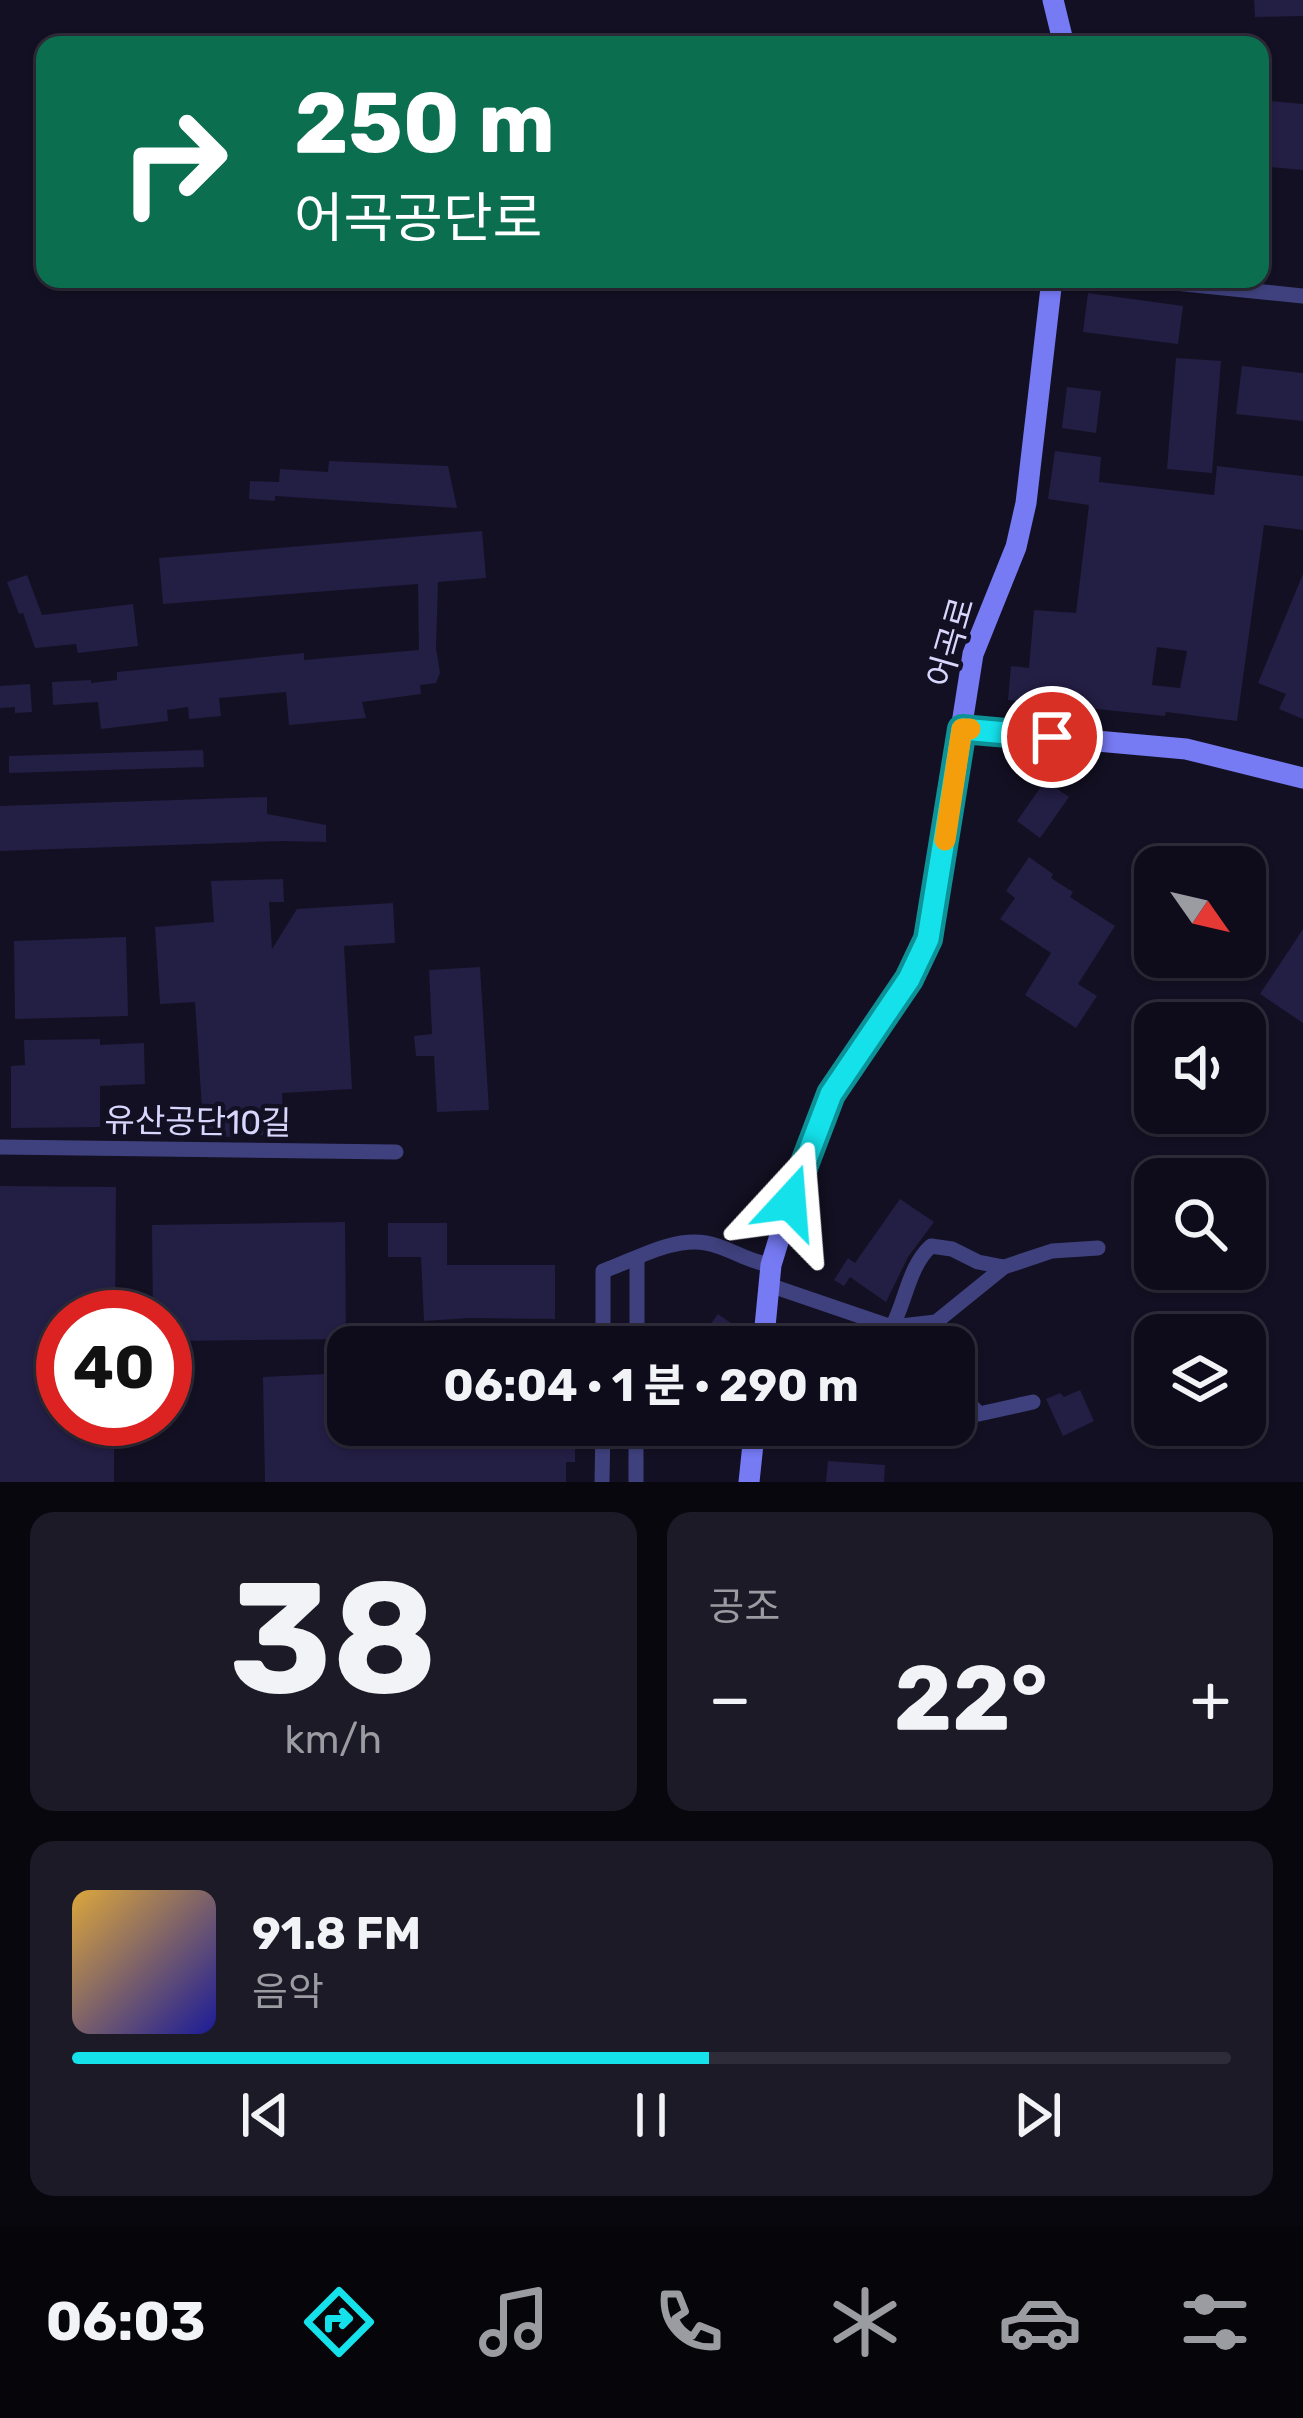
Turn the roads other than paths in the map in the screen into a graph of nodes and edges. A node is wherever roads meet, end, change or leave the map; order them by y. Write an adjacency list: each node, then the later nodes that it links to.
1 (1053, 0): 2 (street)
2 (1062, 36)
3 (1051, 288): 6 (street, 어곡로)
4 (1224, 288): 5 (street)
5 (1303, 296)
6 (962, 729): 7 (street); 13 (street, 어곡로)
7 (1303, 778)
8 (0, 1147): 9 (street, 유산공단10길)
9 (396, 1152)
10 (1098, 1248): 12 (street)
11 (638, 1258): 13 (street); 15 (street); 16 (street)
12 (1004, 1267): 14 (street); 19 (street)
13 (770, 1275): 17 (street, 어곡로); 18 (street)
14 (936, 1322): 20 (street); 21 (street)
15 (603, 1326)
16 (637, 1326)
17 (765, 1326)
18 (890, 1326)
19 (893, 1326)
20 (901, 1326)
21 (939, 1326)
22 (1033, 1402): 23 (street)
23 (975, 1410)
24 (603, 1446): 27 (street)
25 (636, 1446): 28 (street)
26 (753, 1446): 29 (street)
27 (602, 1482)
28 (636, 1482)
29 (749, 1482)

